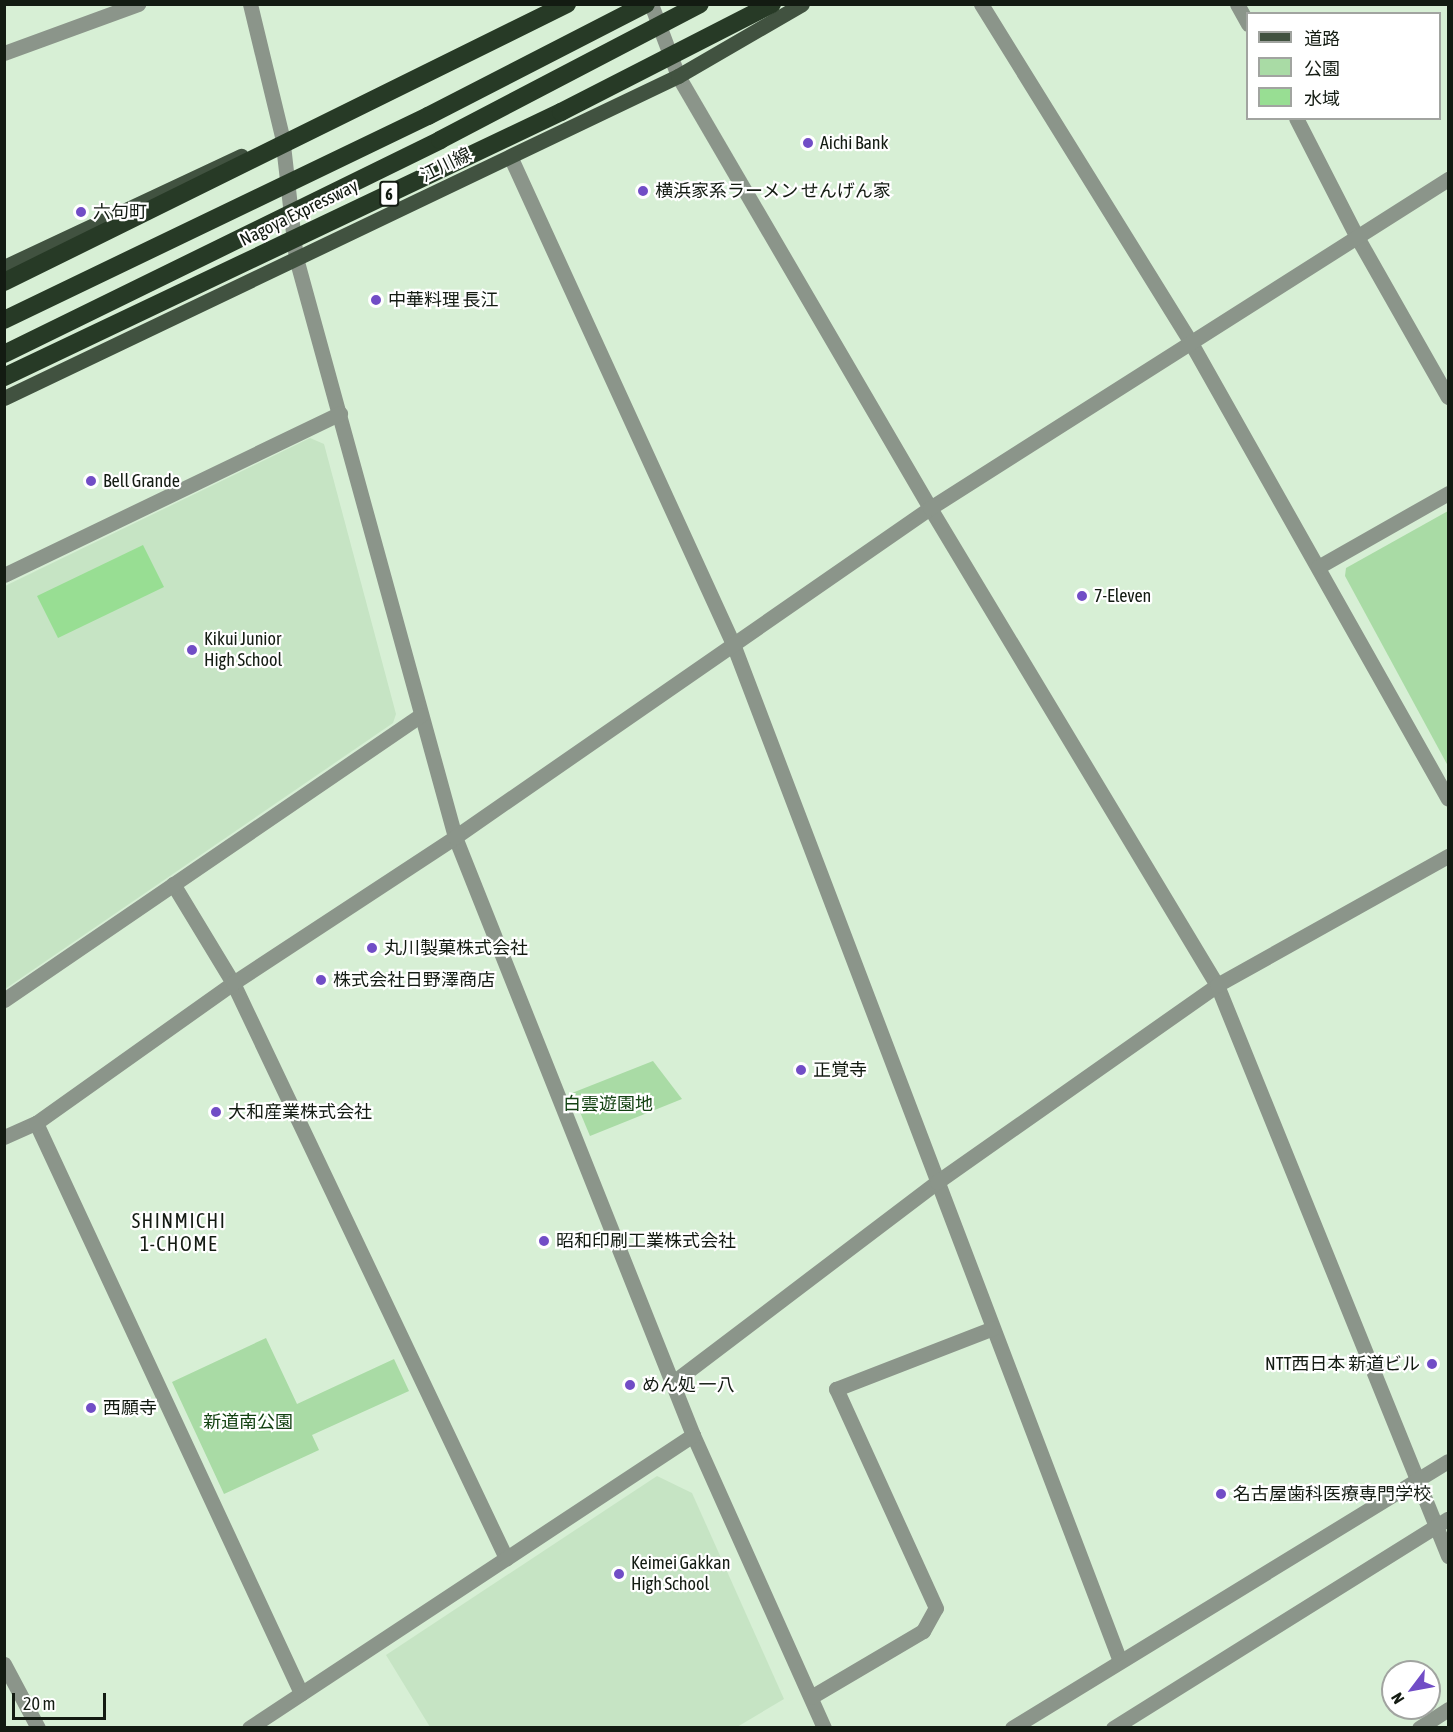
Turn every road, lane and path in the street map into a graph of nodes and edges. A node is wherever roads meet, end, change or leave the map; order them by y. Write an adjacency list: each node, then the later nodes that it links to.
1 (138, 4): 12 (street)
2 (250, 4): 15 (street)
3 (546, 4): 15 (main road)
4 (567, 4): 21 (highway)
5 (648, 4): 13 (street); 22 (highway)
6 (700, 4): 24 (highway)
7 (772, 4): 25 (highway, Nagoya Expressway / 6)
8 (802, 4): 13 (main road, 江川線)
9 (981, 4): 23 (street)
10 (1237, 4): 11 (street)
11 (1246, 20)
12 (4, 53)
13 (678, 76): 16 (main road, 江川線); 30 (street)
14 (1297, 120): 18 (street)
15 (282, 136): 19 (street); 20 (main road)
16 (510, 156): 19 (main road, 江川線); 33 (street)
17 (1449, 179): 18 (street)
18 (1357, 237): 23 (street); 26 (street)
19 (296, 258): 27 (main road, 江川線); 28 (street)
20 (4, 267)
21 (4, 282)
22 (4, 320)
23 (1191, 343): 30 (street); 31 (street)
24 (4, 354)
25 (4, 377)
26 (1449, 397)
27 (4, 398)
28 (340, 413): 32 (street); 34 (street)
29 (1449, 493): 31 (street)
30 (930, 508): 33 (street); 40 (street)
31 (1317, 567): 35 (street)
32 (4, 575)
33 (733, 644): 36 (street); 44 (street)
34 (421, 715): 36 (street); 38 (street)
35 (1449, 799)
36 (455, 837): 39 (street); 46 (street)
37 (1449, 856): 40 (street)
38 (173, 885): 39 (street); 41 (street)
39 (233, 983): 42 (street); 52 (street)
40 (1217, 985): 44 (street); 49 (street)
41 (4, 1000)
42 (36, 1123): 43 (street); 55 (street)
43 (4, 1137)
44 (937, 1182): 45 (street); 46 (street)
45 (993, 1328): 53 (street); 56 (street)
46 (672, 1383): 47 (street)
47 (693, 1435): 52 (street); 56 (street)
48 (1449, 1461): 49 (street)
49 (1416, 1480): 50 (street); 53 (street)
50 (1442, 1523): 51 (street); 62 (street)
51 (1449, 1556)
52 (506, 1558): 55 (street)
53 (1120, 1661): 61 (street)
54 (4, 1664): 58 (street)
55 (301, 1693): 59 (street)
56 (811, 1697): 60 (street)
57 (1449, 1709): 63 (street)
58 (38, 1728)
59 (249, 1728)
60 (824, 1728)
61 (1012, 1728)
62 (1113, 1728)
63 (1419, 1728)

